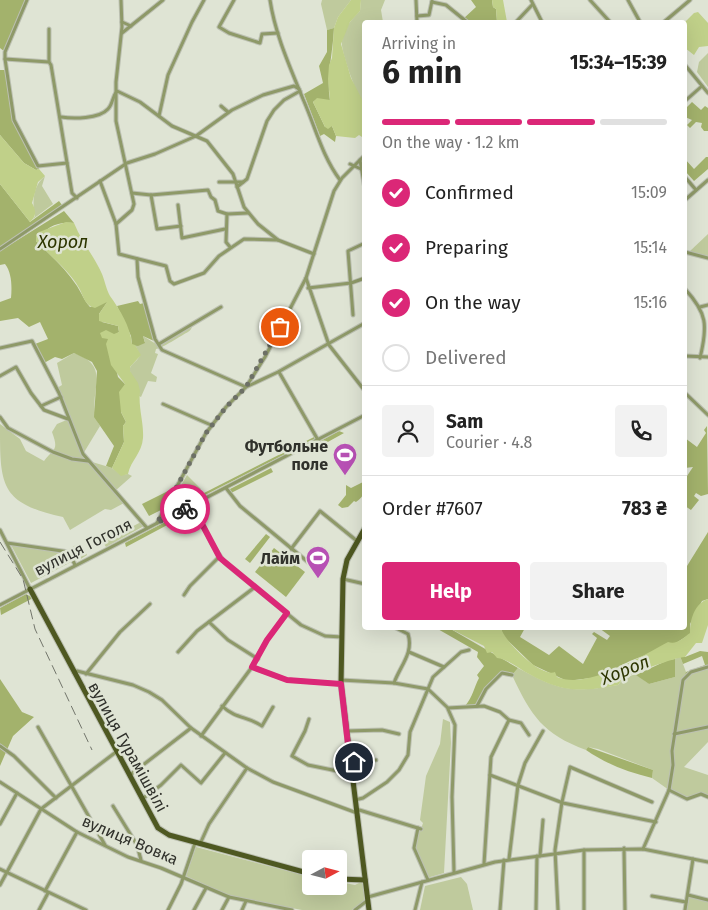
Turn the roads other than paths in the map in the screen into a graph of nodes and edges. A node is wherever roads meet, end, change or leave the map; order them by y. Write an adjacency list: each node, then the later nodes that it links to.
1 (28, 0): 27 (street)
2 (121, 0): 22 (street)
3 (162, 0): 23 (street)
4 (204, 0): 37 (street)
5 (234, 0): 25 (street)
6 (271, 0): 25 (street)
7 (416, 0): 14 (street)
8 (531, 0): 13 (street)
9 (590, 0): 19 (street)
10 (628, 0): 20 (street)
11 (690, 0): 21 (street)
12 (432, 1): 14 (street); 16 (street)
13 (532, 6): 17 (street); 18 (street)
14 (416, 16): 15 (street)
15 (417, 20)
16 (465, 20)
17 (518, 20)
18 (541, 20)
19 (608, 20)
20 (639, 20)
21 (666, 20)
22 (122, 22): 23 (street); 26 (street)
23 (131, 26): 26 (street)
24 (49, 29): 28 (street)
25 (278, 33): 31 (street)
26 (122, 34): 32 (street)
27 (5, 59): 28 (street); 41 (street)
28 (49, 62): 38 (street)
29 (687, 67): 30 (street)
30 (702, 86): 33 (street); 34 (street)
31 (299, 90): 36 (street); 47 (street); 52 (street)
32 (117, 91): 37 (street); 38 (street); 42 (street)
33 (708, 94)
34 (687, 99)
35 (221, 106): 36 (street)
36 (228, 112): 39 (street)
37 (160, 116): 39 (street)
38 (61, 117): 41 (street)
39 (196, 136): 42 (street); 50 (street)
40 (360, 160): 43 (street); 44 (street)
41 (67, 163): 57 (street)
42 (127, 163): 49 (street); 55 (street)
43 (351, 166): 44 (street); 47 (street)
44 (361, 169): 45 (street)
45 (362, 174)
46 (687, 179): 54 (street)
47 (340, 180): 70 (street)
48 (708, 180): 54 (street)
49 (100, 181): 57 (street); 62 (street)
50 (235, 181): 51 (street); 52 (street); 53 (street)
51 (220, 182)
52 (243, 182): 53 (street)
53 (237, 187): 60 (street)
54 (696, 190): 58 (street)
55 (132, 193): 56 (street); 62 (street)
56 (151, 195): 61 (street); 63 (street)
57 (77, 198): 68 (street)
58 (687, 198)
59 (178, 205): 63 (street)
60 (248, 213): 61 (street); 65 (street)
61 (227, 214): 64 (street)
62 (116, 224): 72 (street)
63 (180, 226): 64 (street)
64 (225, 229): 67 (street)
65 (278, 240): 67 (street); 70 (street)
66 (362, 244): 75 (street)
67 (230, 247): 72 (street)
68 (0, 249)
69 (687, 253): 71 (street)
70 (314, 254): 73 (street)
71 (708, 258)
72 (137, 259): 84 (street)
73 (306, 278): 76 (street); 91 (street)
74 (362, 279): 75 (street)
75 (351, 283): 76 (street); 81 (street)
76 (308, 288): 83 (street)
77 (687, 291): 79 (street)
78 (708, 306): 79 (street)
79 (700, 307): 88 (street)
80 (221, 308): 84 (street)
81 (353, 315)
82 (362, 325): 83 (street)
83 (328, 343): 89 (street); 92 (street)
84 (160, 344): 91 (street)
85 (0, 348): 94 (street)
86 (687, 356): 88 (street)
87 (708, 357): 88 (street)
88 (700, 358)
89 (279, 372): 91 (street); 102 (street)
90 (0, 376): 96 (street)
91 (246, 387): 101 (street)
92 (362, 387)
93 (687, 395): 97 (street)
94 (61, 397): 96 (street); 100 (street)
95 (163, 404): 101 (street)
96 (41, 406): 100 (street)
97 (708, 415)
98 (0, 417): 103 (street)
99 (362, 417): 102 (street, вулиця Гоголя)
100 (69, 419): 103 (street)
101 (211, 425): 106 (street)
102 (318, 440): 104 (street, вулиця Гоголя)
103 (89, 461): 107 (street)
104 (226, 488): 105 (street, вулиця Гоголя); 112 (street)
105 (192, 505): 106 (street, вулиця Гоголя); 113 (street)
106 (157, 523): 107 (street, вулиця Гоголя)
107 (147, 528): 114 (street, вулиця Гоголя)
108 (0, 530): 111 (street)
109 (362, 533): 110 (main road)
110 (357, 541): 112 (street); 116 (main road)
111 (7, 543): 114 (street); 119 (street)
112 (291, 549): 115 (street)
113 (220, 556): 118 (street); 120 (street)
114 (75, 565): 119 (street, вулиця Гоголя)
115 (320, 572)
116 (343, 579): 117 (street); 126 (main road)
117 (362, 583)
118 (255, 587): 123 (street); 124 (street)
119 (30, 589): 122 (street, вулиця Гоголя); 134 (main road, вулиця Гурамішвілі)
120 (184, 595)
121 (150, 604): 135 (street)
122 (0, 605)
123 (287, 613): 126 (street); 130 (street)
124 (209, 622): 128 (street); 130 (street)
125 (400, 630): 129 (street)
126 (342, 637): 137 (main road)
127 (469, 650): 132 (street)
128 (178, 652)
129 (409, 652): 132 (street); 138 (street)
130 (258, 658): 131 (street)
131 (252, 667): 137 (street); 140 (street)
132 (444, 667): 139 (street)
133 (708, 667): 152 (street)
134 (74, 673): 135 (street); 156 (main road, вулиця Гурамішвілі)
135 (86, 674): 148 (street)
136 (512, 675): 142 (street)
137 (341, 682): 138 (street); 149 (main road)
138 (394, 683): 139 (street)
139 (428, 689): 143 (street); 172 (street)
140 (222, 706): 141 (street); 154 (street)
141 (273, 707)
142 (477, 707): 143 (street); 145 (street)
143 (448, 708): 198 (street)
144 (309, 719): 161 (street)
145 (509, 720): 153 (street); 163 (street)
146 (38, 727): 166 (street)
147 (708, 727): 152 (street)
148 (190, 728): 154 (street); 162 (street)
149 (346, 731): 151 (street); 159 (main road)
150 (543, 731): 165 (street)
151 (399, 734)
152 (674, 734): 167 (street)
153 (529, 735)
154 (201, 736): 157 (street)
155 (0, 746): 170 (street)
156 (116, 752): 162 (main road, вулиця Гурамішвілі); 166 (street)
157 (225, 753): 160 (street); 171 (street)
158 (376, 760): 159 (street)
159 (350, 762): 161 (main road)
160 (247, 768): 177 (street); 182 (street)
161 (352, 774): 172 (main road)
162 (129, 775): 171 (main road, вулиця Гурамішвілі)
163 (490, 775): 165 (street); 194 (street)
164 (0, 782): 168 (street, вулиця Вовка)
165 (518, 785): 173 (street); 189 (street)
166 (72, 787): 170 (street); 183 (street)
167 (669, 790): 169 (street); 179 (street)
168 (17, 793): 176 (street, вулиця Вовка); 180 (street)
169 (708, 797)
170 (56, 798): 176 (street)
171 (142, 799): 182 (main road, вулиця Гурамішвілі)
172 (355, 800): 177 (main road)
173 (562, 802): 174 (street); 179 (street); 187 (street)
174 (652, 802)
175 (113, 806): 191 (street)
176 (41, 808): 181 (street, вулиця Вовка); 196 (street)
177 (356, 811): 201 (main road); 202 (street)
178 (543, 820): 188 (street)
179 (656, 822): 185 (street)
180 (0, 824)
181 (77, 832): 183 (street, вулиця Вовка); 206 (street)
182 (198, 843): 197 (main road, вулиця Гурамішвілі); 199 (street)
183 (105, 845): 191 (street, вулиця Вовка)
184 (624, 848): 185 (street); 186 (street); 229 (street)
185 (643, 849): 190 (street)
186 (584, 850): 187 (street); 228 (street)
187 (555, 854): 188 (street); 227 (street)
188 (538, 856): 189 (street); 226 (street)
189 (509, 859): 192 (street)
190 (693, 859): 193 (street); 207 (street)
191 (141, 860): 199 (street, вулиця Вовка)
192 (504, 860): 194 (street); 225 (street)
193 (708, 862)
194 (484, 864): 198 (street)
195 (0, 869): 196 (street)
196 (6, 872): 204 (street); 206 (street)
197 (302, 872)
198 (454, 872): 202 (street)
199 (183, 876): 205 (street, вулиця Вовка); 217 (street)
200 (348, 879): 201 (main road)
201 (365, 880): 210 (main road)
202 (428, 880): 203 (street)
203 (422, 882): 210 (street); 224 (street)
204 (0, 885)
205 (206, 888): 209 (street, вулиця Вовка); 218 (street)
206 (46, 892): 215 (street); 216 (street)
207 (688, 895): 212 (street); 213 (street)
208 (652, 896): 213 (street)
209 (229, 897): 211 (street, вулиця Вовка); 219 (street)
210 (367, 898): 222 (street); 223 (main road)
211 (246, 900): 214 (street, вулиця Вовка); 220 (street)
212 (708, 900)
213 (686, 902): 230 (street)
214 (280, 909): 221 (street, вулиця Вовка)
215 (39, 910)
216 (86, 910)
217 (168, 910)
218 (194, 910)
219 (222, 910)
220 (242, 910)
221 (292, 910)
222 (355, 910)
223 (369, 910)
224 (416, 910)
225 (500, 910)
226 (536, 910)
227 (558, 910)
228 (584, 910)
229 (625, 910)
230 (685, 910)

